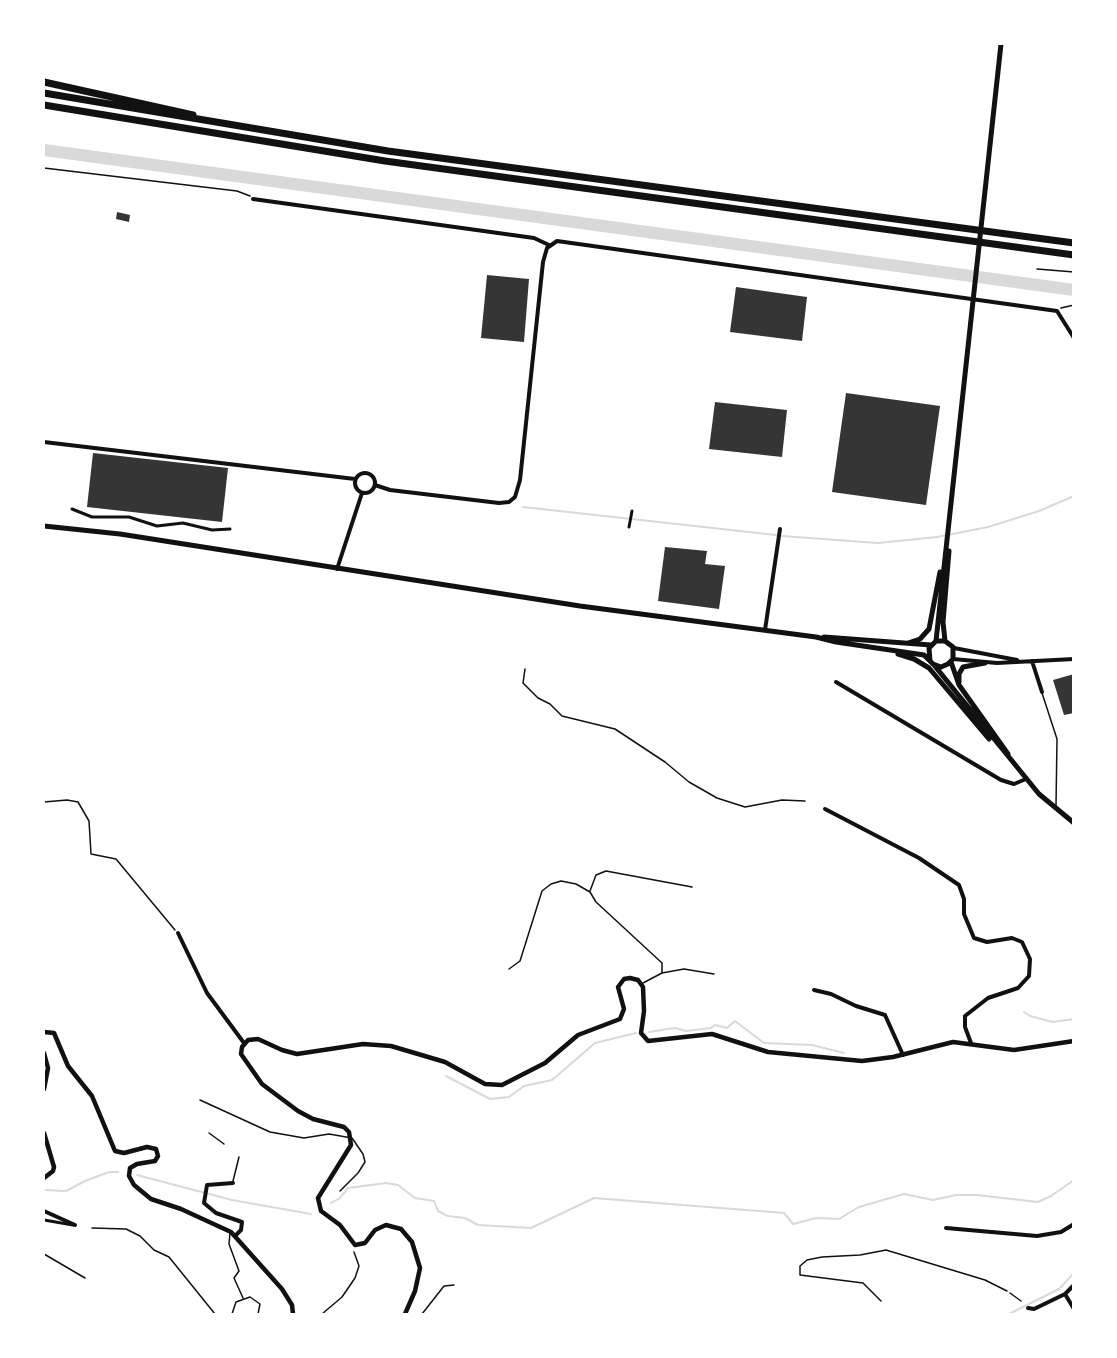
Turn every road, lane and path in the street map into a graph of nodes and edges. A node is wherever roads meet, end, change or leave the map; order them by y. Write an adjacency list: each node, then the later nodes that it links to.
1 (1000, 44): 26 (main road)
2 (44, 82): 5 (highway)
3 (44, 93): 5 (highway)
4 (44, 105): 10 (highway)
5 (225, 124): 8 (highway)
6 (44, 168): 7 (path)
7 (253, 199): 9 (street)
8 (1074, 243)
9 (549, 245): 14 (street); 18 (street)
10 (1074, 255)
11 (1037, 269): 12 (path)
12 (1074, 272)
13 (1074, 305): 14 (path)
14 (1058, 310): 15 (street)
15 (1074, 338)
16 (44, 442): 17 (street)
17 (355, 478): 18 (street); 19 (street)
18 (375, 485): 19 (street)
19 (362, 493): 28 (street)
20 (72, 509): 24 (street)
21 (631, 513): 23 (street)
22 (44, 526): 28 (main road)
23 (629, 526)
24 (230, 529)
25 (780, 529): 29 (street)
26 (949, 537): 27 (main road); 31 (main road)
27 (944, 560): 32 (main road); 33 (main road)
28 (336, 570): 29 (main road)
29 (765, 631): 30 (main road)
30 (816, 637): 33 (main road); 34 (main road)
31 (945, 641): 32 (main road); 35 (main road)
32 (933, 643): 33 (main road); 40 (main road)
33 (901, 644)
34 (864, 646): 40 (main road); 46 (main road)
35 (953, 647): 37 (main road); 38 (street)
36 (1074, 658): 39 (street)
37 (952, 660): 40 (main road); 41 (street); 44 (main road)
38 (1023, 661): 39 (street); 41 (street)
39 (1032, 661): 45 (street)
40 (932, 662): 46 (main road)
41 (985, 663): 44 (main road)
42 (525, 669): 49 (path)
43 (836, 682): 48 (street)
44 (962, 689): 47 (main road)
45 (1042, 692): 52 (lane)
46 (998, 747): 47 (main road)
47 (1017, 768): 48 (main road)
48 (1026, 779): 52 (main road)
49 (805, 801)
50 (44, 802): 56 (path)
51 (825, 809): 65 (street)
52 (1056, 810): 53 (main road)
53 (1074, 823)
54 (692, 887): 55 (lane)
55 (590, 892): 57 (lane); 58 (lane)
56 (178, 933): 64 (street)
57 (509, 969)
58 (662, 973): 59 (lane); 60 (lane)
59 (714, 974)
60 (642, 983): 64 (street); 67 (street)
61 (814, 990): 67 (street)
62 (44, 1031): 84 (street)
63 (1074, 1041): 65 (street)
64 (244, 1043): 72 (street)
65 (971, 1043): 67 (street)
66 (44, 1053): 68 (street)
67 (903, 1055)
68 (44, 1089)
69 (200, 1100): 72 (lane)
70 (44, 1133): 75 (street)
71 (209, 1133): 73 (lane)
72 (352, 1138): 77 (lane); 102 (street)
73 (224, 1144)
74 (239, 1157): 76 (lane)
75 (44, 1178)
76 (233, 1183): 84 (street)
77 (340, 1191)
78 (44, 1211): 81 (street)
79 (44, 1220): 81 (street)
80 (1074, 1224): 83 (street)
81 (75, 1225)
82 (92, 1228): 97 (path)
83 (946, 1228)
84 (233, 1234): 92 (lane); 100 (street)
85 (354, 1251): 101 (path)
86 (44, 1254): 87 (lane)
87 (85, 1278)
88 (454, 1285): 103 (lane)
89 (1074, 1285): 91 (street)
90 (1010, 1293): 93 (path); 94 (lane)
91 (1065, 1294): 95 (street); 96 (street)
92 (243, 1298): 98 (lane); 99 (lane)
93 (881, 1301)
94 (1022, 1301)
95 (1028, 1308)
96 (1074, 1310)
97 (215, 1314)
98 (232, 1314)
99 (258, 1314)
100 (292, 1314)
101 (322, 1314)
102 (405, 1314)
103 (422, 1314)

